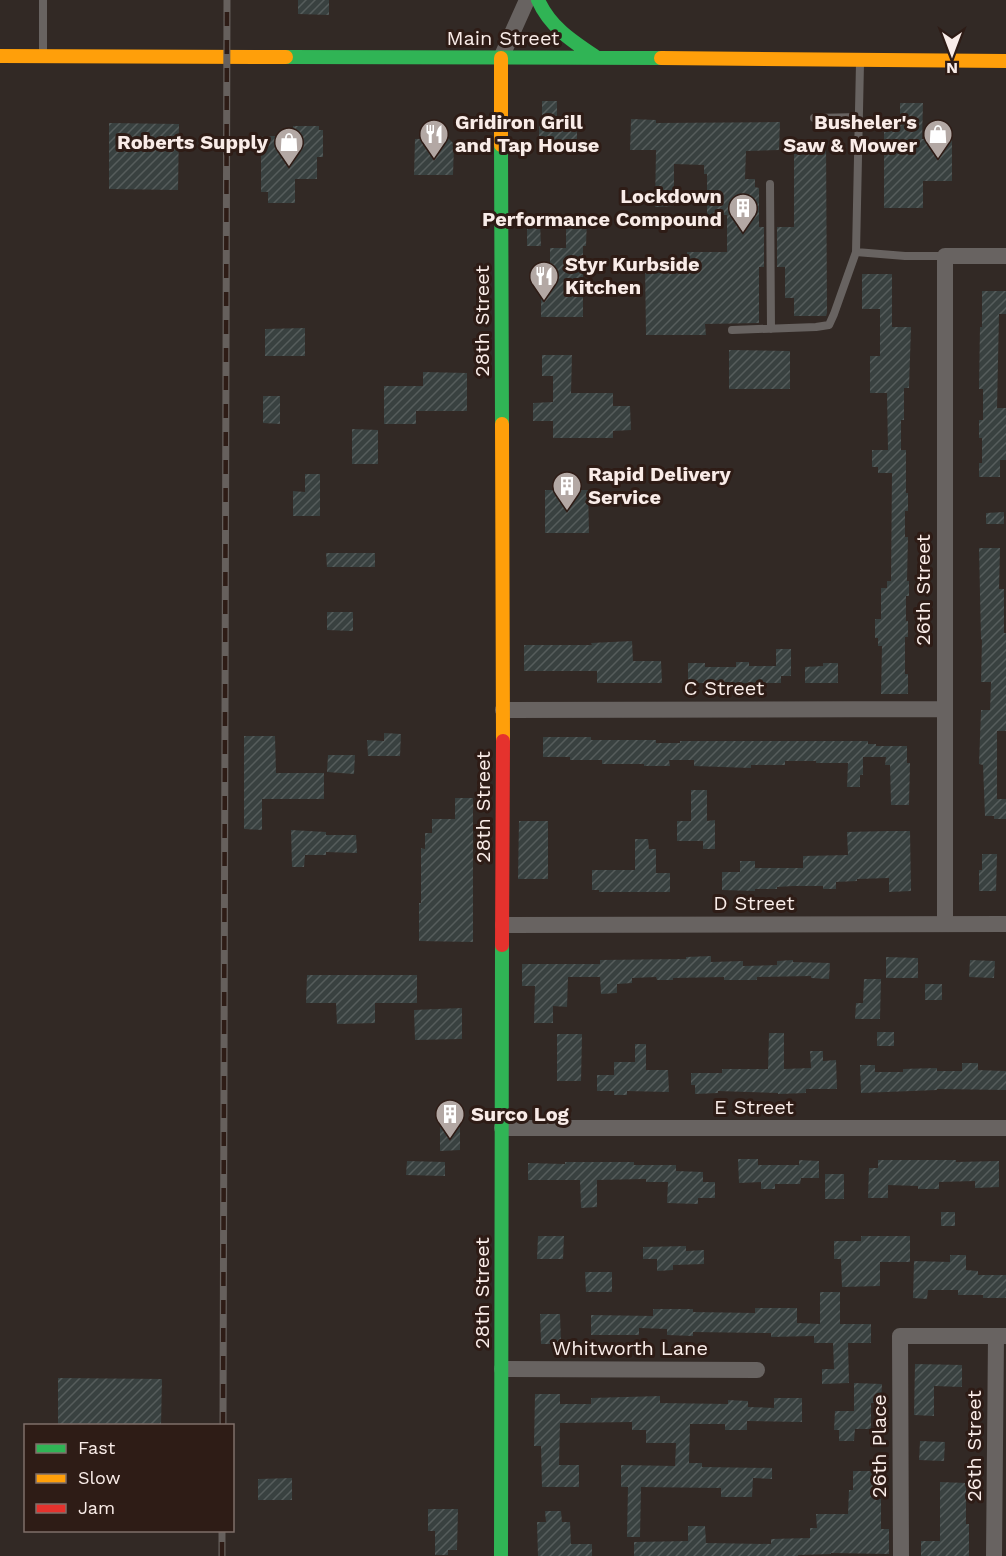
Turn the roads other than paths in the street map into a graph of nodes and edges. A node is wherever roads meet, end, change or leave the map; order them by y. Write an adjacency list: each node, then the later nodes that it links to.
1 (43, 0): 5 (lane)
2 (527, 0): 7 (street)
3 (538, 0): 6 (main road)
4 (0, 56): 5 (main road, Main Street)
5 (43, 56): 7 (main road, Main Street)
6 (596, 57): 7 (main road, Main Street); 8 (main road, Main Street)
7 (501, 58): 19 (main road, 28th Street)
8 (860, 59): 9 (main road, Main Street); 10 (lane)
9 (1006, 61)
10 (859, 117): 11 (lane); 13 (lane)
11 (814, 118)
12 (770, 184): 16 (lane)
13 (856, 252): 14 (lane); 16 (lane)
14 (945, 256): 15 (street); 18 (street, 26th Street)
15 (1006, 256)
16 (771, 329): 17 (lane)
17 (732, 330)
18 (944, 709): 19 (street, C Street); 20 (street, 26th Street)
19 (503, 710): 22 (main road, 28th Street)
20 (945, 923): 21 (street, D Street); 22 (street, D Street)
21 (1006, 924)
22 (503, 926): 23 (main road, 28th Street)
23 (502, 1128): 24 (street, E Street); 26 (main road, 28th Street)
24 (1006, 1128)
25 (1001, 1336): 29 (street, 26th Place); 30 (street, 26th Street)
26 (502, 1369): 27 (street, Whitworth Lane); 28 (main road, 28th Street)
27 (757, 1370)
28 (501, 1556)
29 (901, 1556)
30 (994, 1556)

